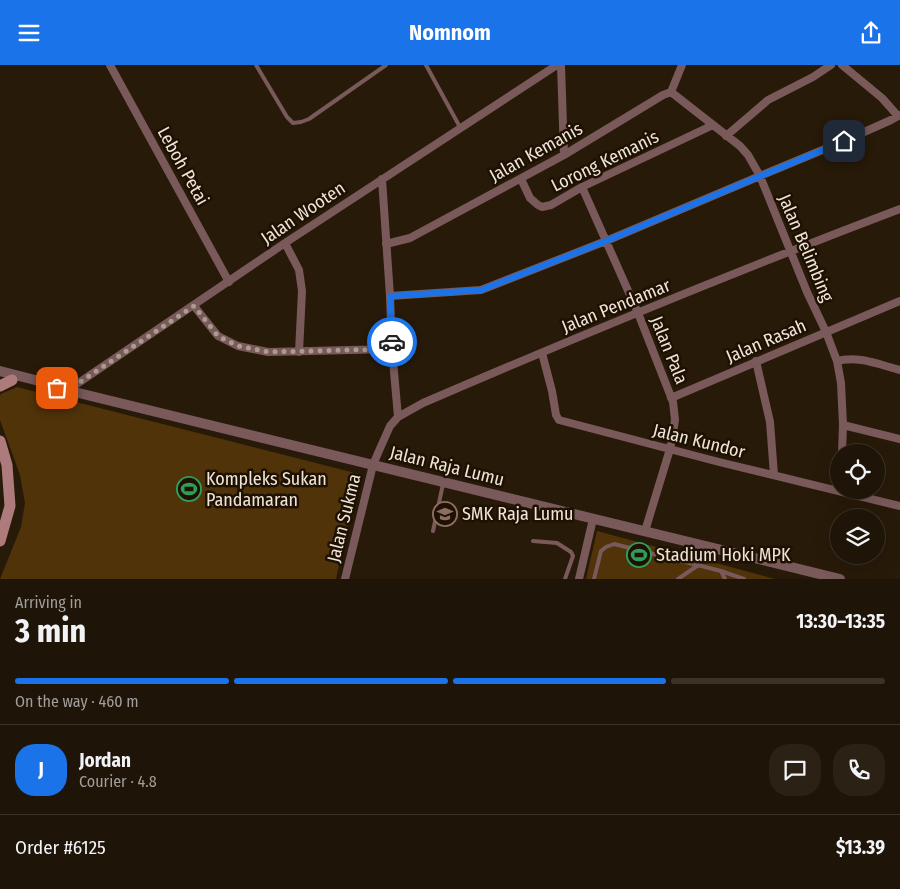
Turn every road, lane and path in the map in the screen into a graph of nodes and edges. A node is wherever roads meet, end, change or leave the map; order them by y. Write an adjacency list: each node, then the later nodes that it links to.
1 (110, 65): 26 (street, Leboh Petai)
2 (256, 65): 3 (lane)
3 (386, 65)
4 (426, 65): 14 (lane)
5 (557, 65): 10 (street, Jalan Wooten)
6 (561, 65): 16 (street)
7 (682, 65): 11 (street)
8 (831, 65): 15 (street)
9 (842, 65): 12 (street)
10 (547, 68): 14 (street, Jalan Wooten)
11 (671, 92): 13 (street, Jalan Belimbing); 16 (street, Jalan Kemanis)
12 (899, 116): 17 (street)
13 (713, 125): 15 (street, Jalan Belimbing); 20 (street, Lorong Kemanis)
14 (461, 129): 18 (street, Jalan Wooten)
15 (726, 135): 17 (street, Jalan Belimbing)
16 (564, 155): 19 (street, Jalan Kemanis)
17 (760, 176): 22 (street); 25 (street, Jalan Belimbing)
18 (382, 179): 23 (street, Jalan Wooten); 24 (street)
19 (521, 179): 20 (street, Lorong Kemanis); 24 (street, Jalan Kemanis)
20 (582, 187): 22 (street, Jalan Pala)
21 (900, 209): 25 (street, Jalan Pendamar)
22 (606, 241): 27 (street); 30 (street, Jalan Pala)
23 (285, 243): 26 (street, Jalan Wooten); 33 (street)
24 (386, 244): 27 (street)
25 (790, 251): 30 (street, Jalan Pendamar); 31 (street, Jalan Belimbing)
26 (229, 282): 29 (street, Jalan Wooten)
27 (390, 296): 32 (street)
28 (900, 301): 31 (street, Jalan Rasah)
29 (194, 306): 33 (street); 43 (street, Jalan Wooten)
30 (638, 313): 34 (street, Jalan Pendamar); 44 (street, Jalan Pala)
31 (826, 332): 35 (street, Jalan Rasah); 36 (street, Jalan Belimbing)
32 (392, 349): 33 (street); 45 (street)
33 (299, 352)
34 (542, 353): 45 (street, Jalan Pendamar); 50 (street, Jalan Kundor)
35 (756, 361): 44 (street, Jalan Rasah); 53 (street)
36 (837, 361): 37 (street); 46 (street, Jalan Belimbing)
37 (900, 370)
38 (0, 371): 41 (street, Jalan Raja Lumu)
39 (0, 378): 40 (street, Jalan Raja Lumu)
40 (12, 380): 41 (street, Jalan Raja Lumu); 42 (main road)
41 (46, 385): 43 (street, Jalan Raja Lumu)
42 (0, 386)
43 (68, 390): 51 (street, Jalan Raja Lumu)
44 (671, 398): 50 (street, Jalan Pala)
45 (398, 417): 51 (street, Jalan Pendamar)
46 (843, 425): 47 (street); 49 (street, Jalan Belimbing)
47 (900, 439)
48 (0, 441): 55 (main road)
49 (842, 444)
50 (670, 449): 53 (street, Jalan Kundor); 61 (street, Jalan Pala)
51 (373, 465): 54 (street, Jalan Raja Lumu); 67 (street, Jalan Sukma)
52 (0, 470): 55 (main road)
53 (774, 475): 56 (street, Jalan Kundor)
54 (444, 482): 59 (street, Jalan Raja Lumu); 60 (lane)
55 (9, 489): 62 (main road)
56 (830, 489)
57 (872, 499): 58 (street, Jalan Kundor)
58 (900, 506)
59 (593, 519): 61 (street, Jalan Raja Lumu); 69 (street)
60 (433, 531)
61 (645, 531): 66 (street, Jalan Raja Lumu)
62 (0, 541)
63 (533, 541): 68 (lane)
64 (697, 566): 65 (lane); 70 (lane); 71 (lane)
65 (720, 571): 72 (lane); 73 (lane)
66 (819, 577): 74 (street, Jalan Raja Lumu)
67 (345, 579)
68 (565, 579)
69 (579, 579)
70 (594, 579)
71 (678, 579)
72 (725, 579)
73 (744, 579)
74 (840, 579)

